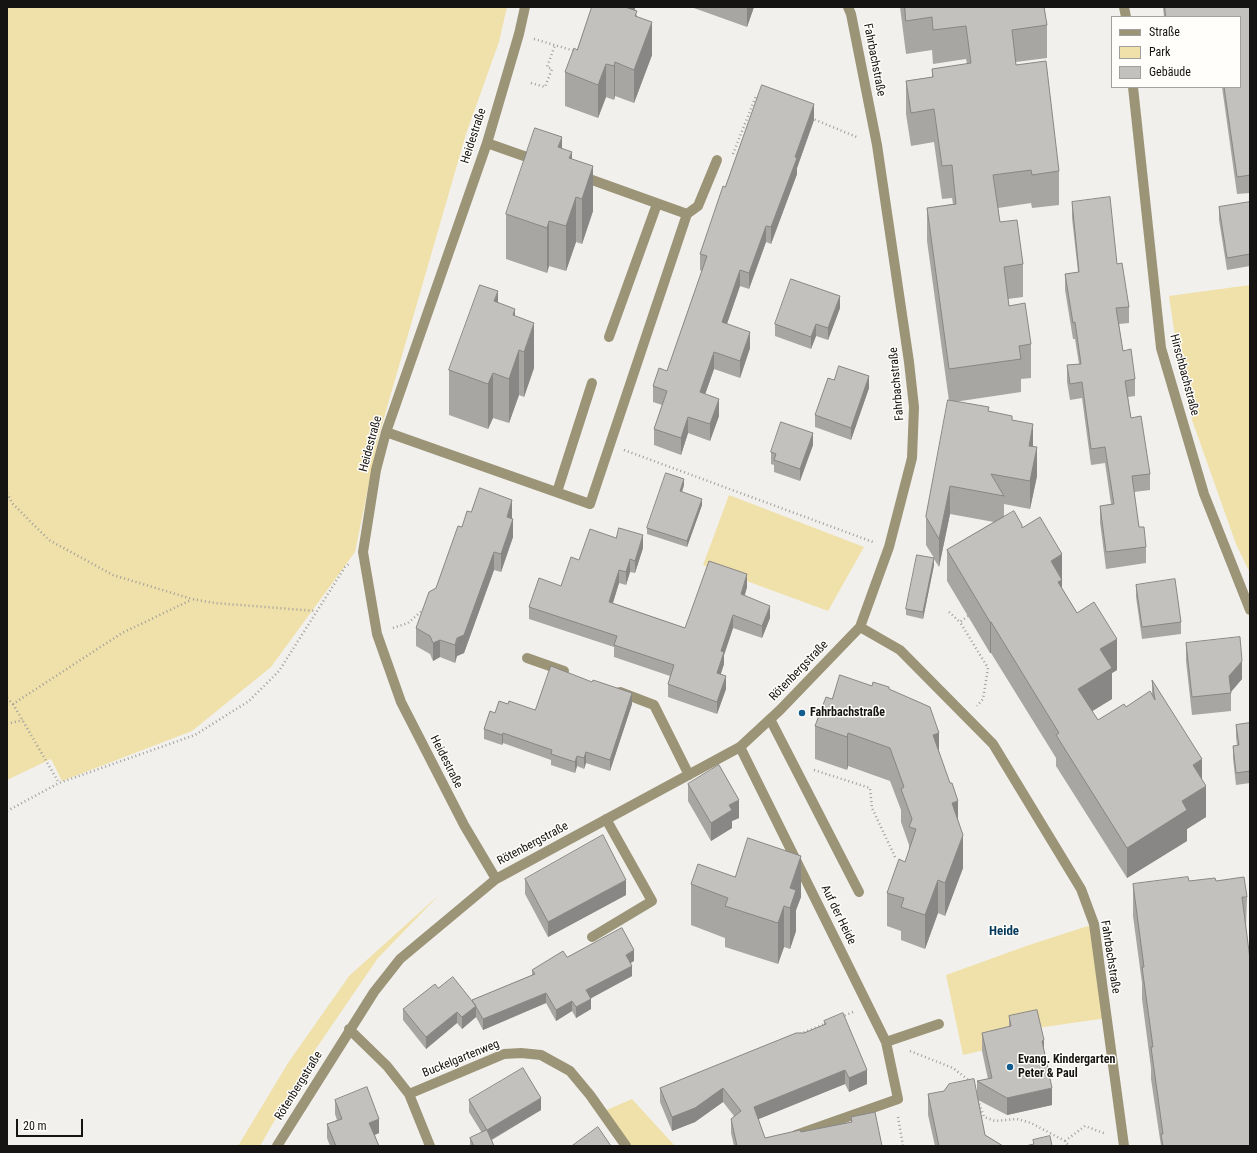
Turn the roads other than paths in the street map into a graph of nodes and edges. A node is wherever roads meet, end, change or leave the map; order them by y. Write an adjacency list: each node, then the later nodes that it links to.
1 (525, 7): 4 (street, Heidestraße)
2 (848, 7): 15 (street, Fahrbachstraße)
3 (1133, 88): 14 (street, Hirschbachstraße)
4 (487, 143): 6 (street); 12 (street, Heidestraße)
5 (718, 160): 9 (street)
6 (546, 164)
7 (568, 172): 8 (street)
8 (657, 204): 9 (street); 10 (street)
9 (687, 214): 13 (street)
10 (610, 337)
11 (592, 383): 13 (street)
12 (386, 432): 13 (street); 23 (street, Heidestraße)
13 (557, 492)
14 (1250, 610)
15 (860, 627): 19 (street, Rötenbergstraße); 34 (street, Fahrbachstraße)
16 (527, 658): 17 (street)
17 (572, 675)
18 (609, 688): 21 (street)
19 (770, 719): 20 (street, Rötenbergstraße); 24 (street)
20 (740, 747): 21 (street, Rötenbergstraße); 28 (street, Auf der Heide)
21 (689, 775): 22 (street, Rötenbergstraße)
22 (606, 819): 23 (street, Rötenbergstraße); 25 (street)
23 (496, 879): 27 (street, Rötenbergstraße)
24 (859, 892)
25 (592, 937)
26 (939, 1024): 28 (street)
27 (349, 1029): 29 (street); 31 (street, Rötenbergstraße)
28 (886, 1042): 30 (street, Auf der Heide)
29 (409, 1094): 32 (street); 33 (street, Buckelgartenweg)
30 (786, 1138)
31 (277, 1146)
32 (430, 1146)
33 (626, 1146)
34 (1124, 1146)

